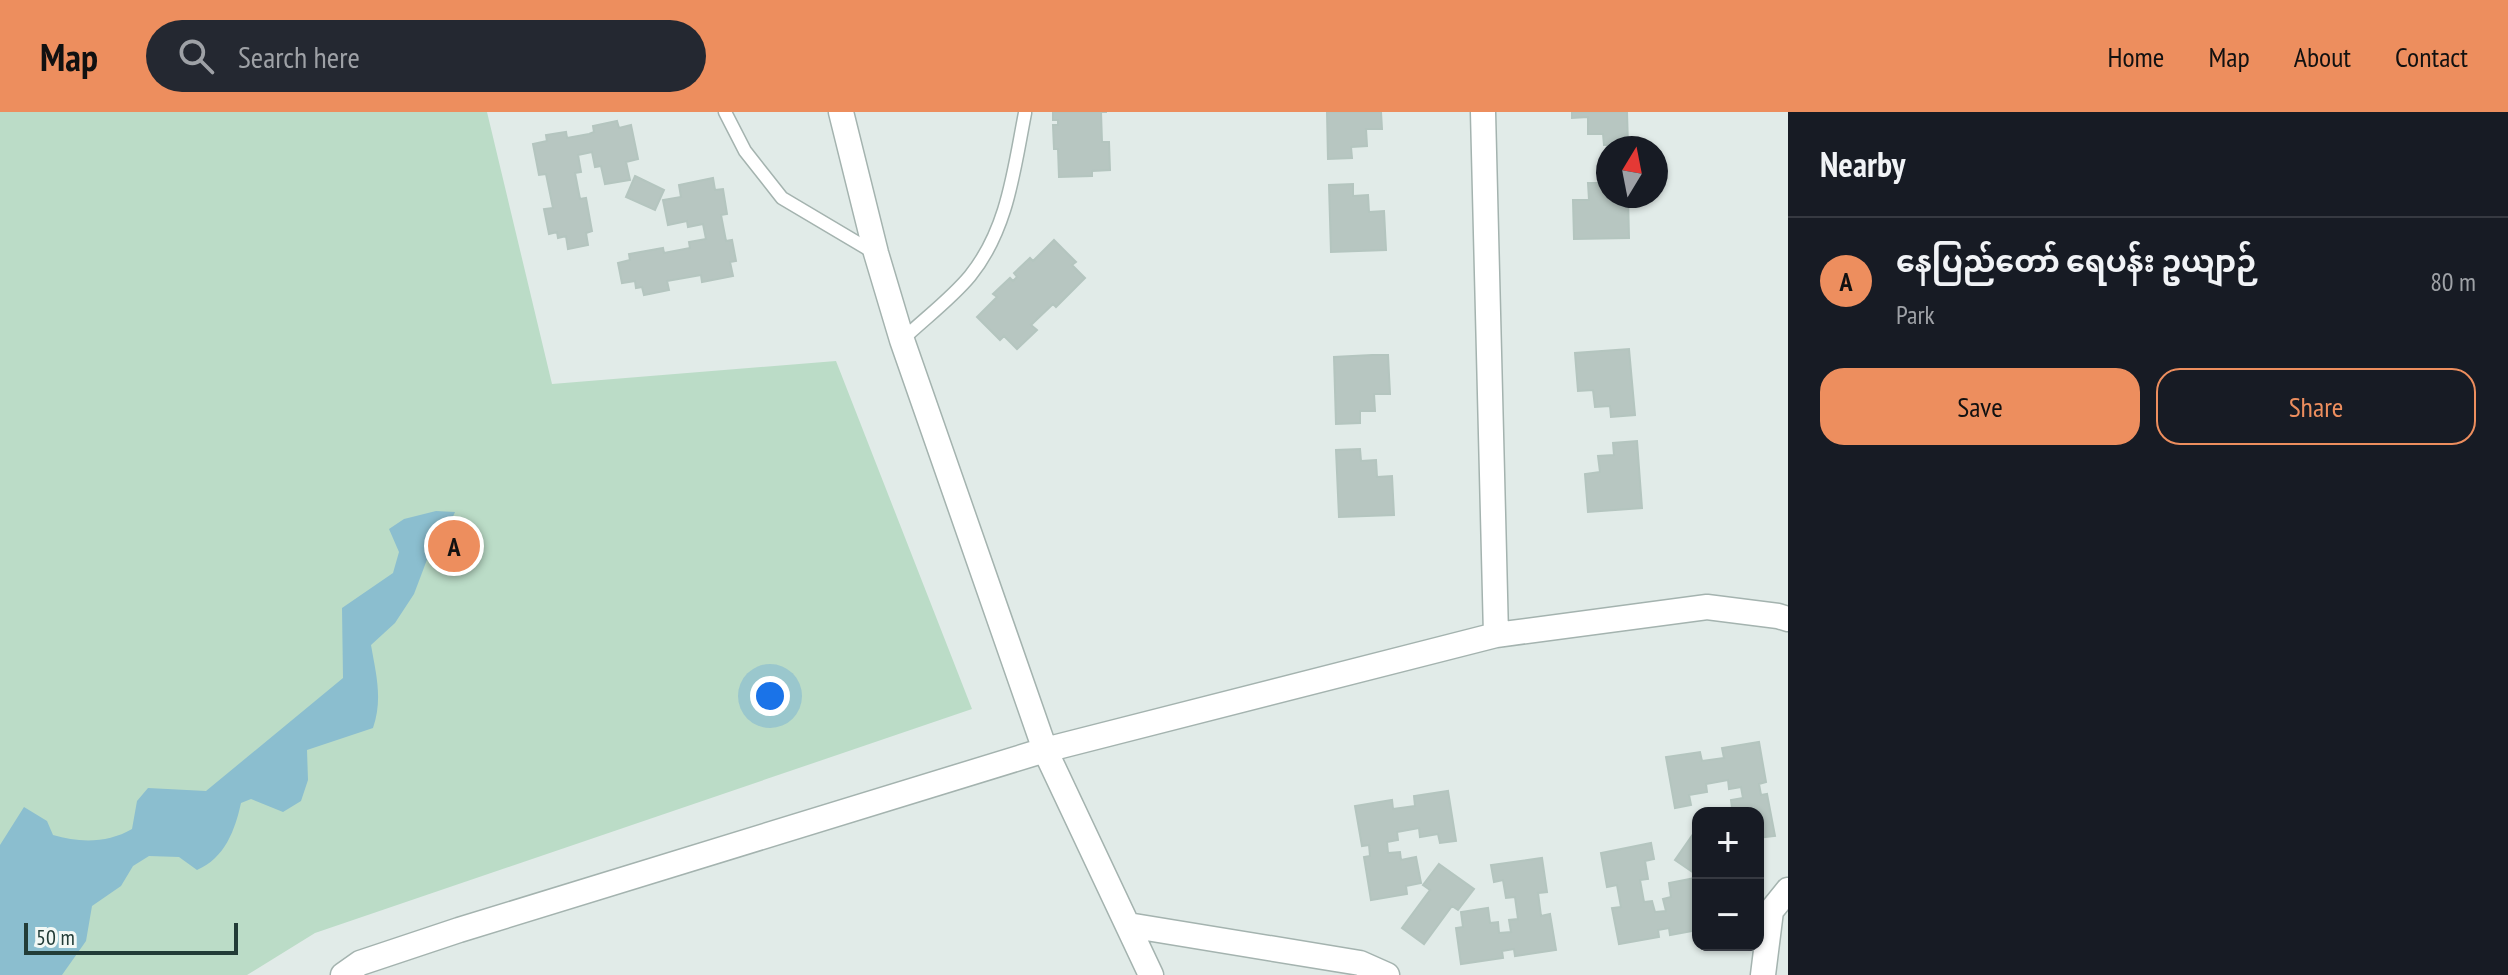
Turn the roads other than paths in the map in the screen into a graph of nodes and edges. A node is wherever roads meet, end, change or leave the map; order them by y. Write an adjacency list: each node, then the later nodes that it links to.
1 (725, 112): 5 (lane)
2 (841, 112): 5 (street)
3 (1483, 112): 8 (street)
4 (1025, 113): 6 (lane)
5 (876, 253): 6 (street)
6 (902, 340): 9 (street)
7 (1788, 619): 8 (street)
8 (1496, 635): 9 (street)
9 (1045, 750): 11 (street); 12 (street)
10 (1788, 890): 15 (street)
11 (1128, 925): 13 (street); 14 (street)
12 (343, 975)
13 (1151, 975)
14 (1387, 975)
15 (1763, 975)

